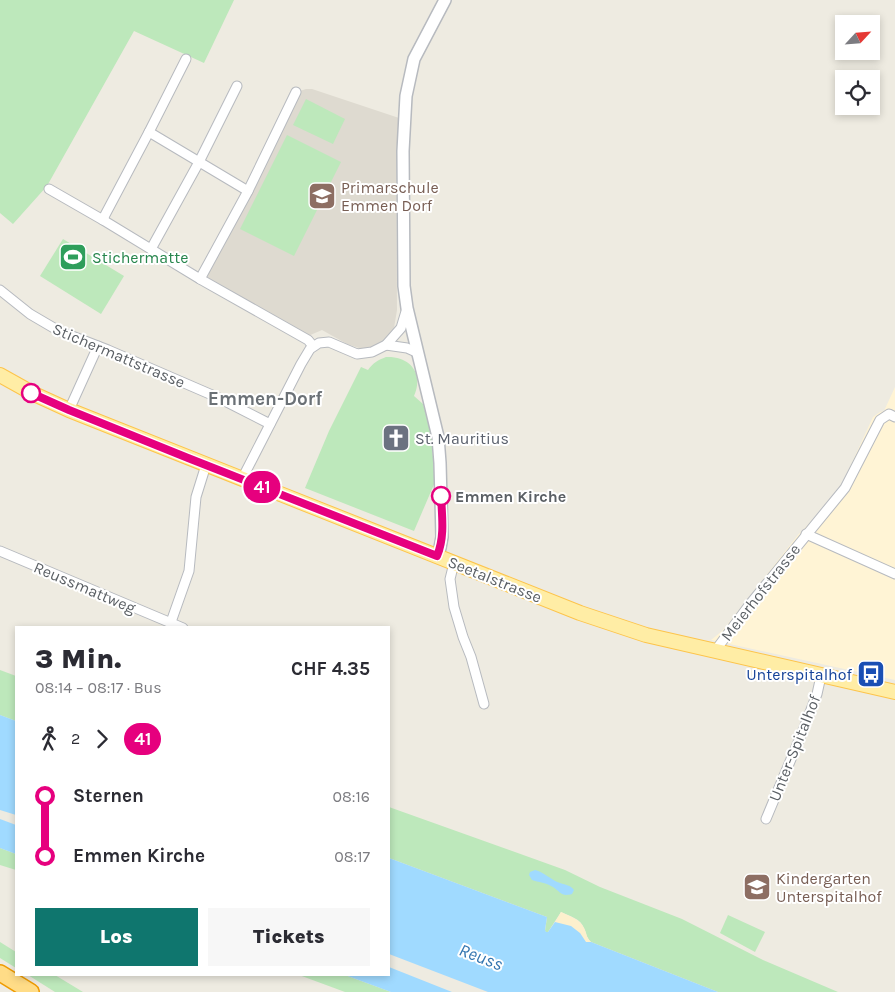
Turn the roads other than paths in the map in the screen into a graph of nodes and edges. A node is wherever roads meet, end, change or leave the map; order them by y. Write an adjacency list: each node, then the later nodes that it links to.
1 (445, 0): 13 (street)
2 (186, 59): 5 (street)
3 (237, 86): 6 (street)
4 (296, 92): 8 (street)
5 (149, 132): 6 (street); 9 (street)
6 (199, 162): 8 (street); 10 (street)
7 (49, 188): 9 (street)
8 (248, 191): 11 (street)
9 (103, 220): 10 (street)
10 (151, 249): 11 (street)
11 (200, 278): 16 (street)
12 (0, 290): 15 (street, Stichermattstrasse)
13 (407, 308): 14 (street); 17 (street)
14 (386, 345): 16 (street); 17 (street)
15 (98, 346): 19 (street); 21 (street, Stichermattstrasse)
16 (314, 346): 21 (street)
17 (418, 353): 26 (street)
18 (0, 375): 19 (main road, Seetalstrasse)
19 (69, 410): 22 (main road, Seetalstrasse)
20 (895, 417): 24 (street, Meierhofstrasse)
21 (270, 424): 23 (street)
22 (206, 465): 23 (main road, Seetalstrasse); 29 (street)
23 (242, 479): 26 (main road, Seetalstrasse)
24 (806, 534): 28 (street, Meierhofstrasse); 31 (street, Meierhofstrasse)
25 (0, 551): 29 (street, Reussmattweg)
26 (437, 556): 27 (main road, Seetalstrasse)
27 (454, 562): 31 (main road, Seetalstrasse); 34 (street)
28 (894, 573)
29 (171, 622): 30 (street, Reussmattweg)
30 (179, 626)
31 (714, 651): 32 (main road, Seetalstrasse)
32 (822, 676): 33 (main road, Seetalstrasse); 35 (street, Unter-Spitalhof)
33 (895, 692)
34 (484, 704)
35 (766, 819)
36 (0, 973): 37 (highway)
37 (31, 992)

